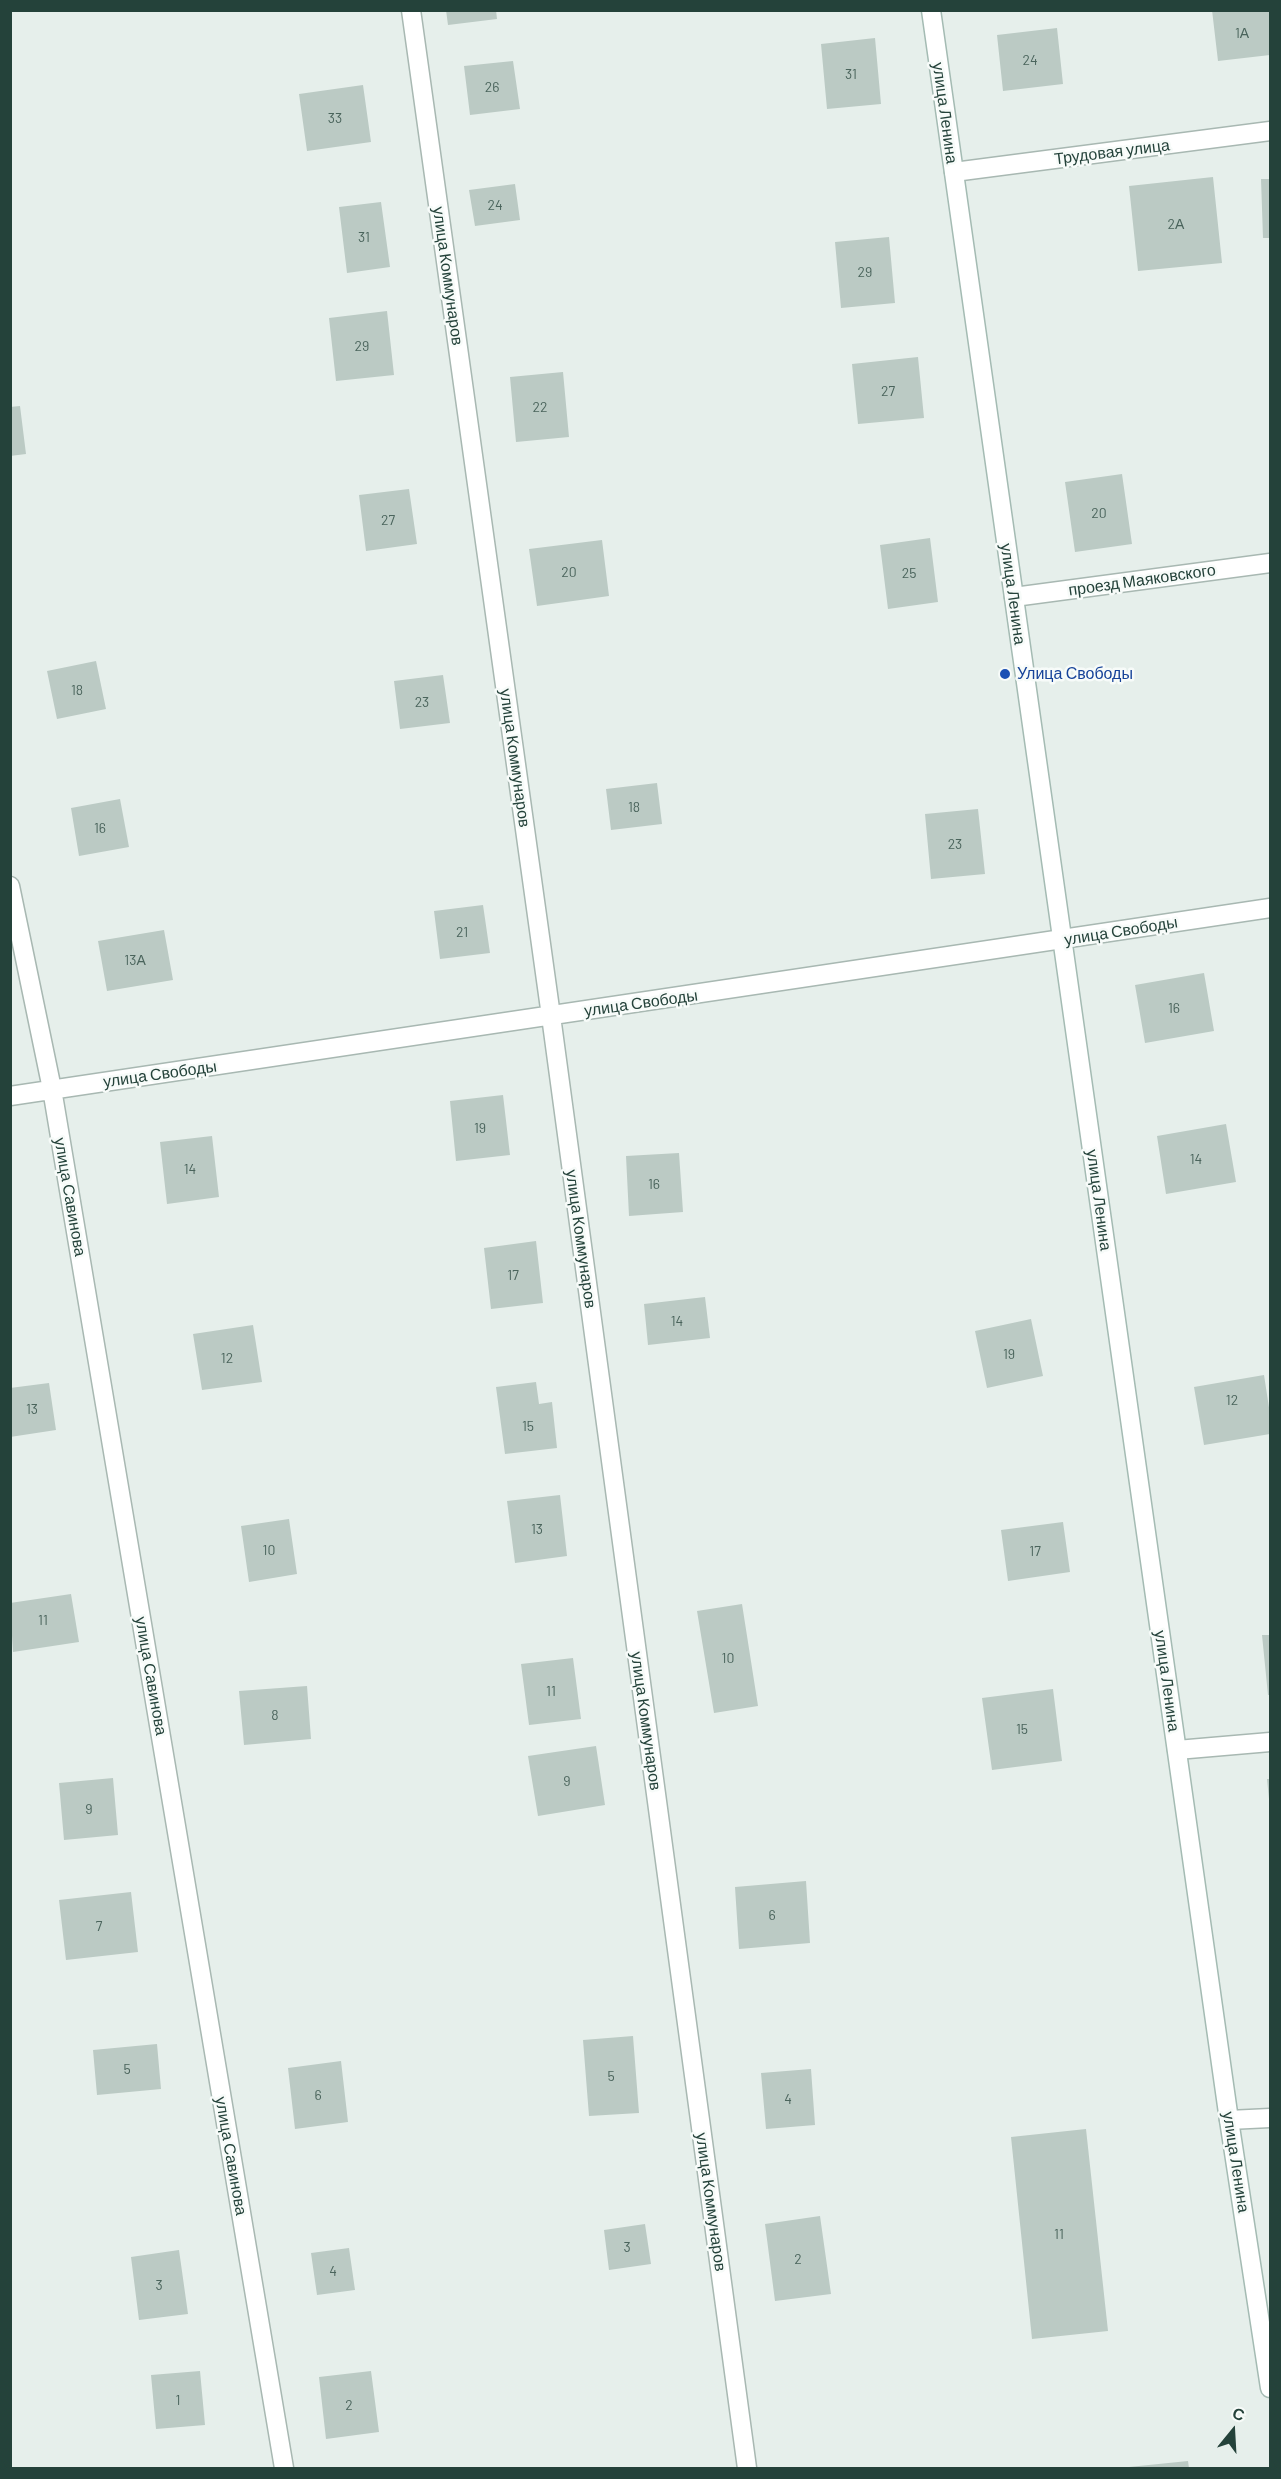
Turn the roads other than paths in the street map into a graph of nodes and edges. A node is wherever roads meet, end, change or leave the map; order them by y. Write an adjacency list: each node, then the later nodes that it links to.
1 (411, 10): 10 (street, улица Коммунаров)
2 (931, 10): 4 (street, улица Ленина)
3 (1270, 131): 4 (street, Трудовая улица)
4 (954, 172): 6 (street, улица Ленина)
5 (1270, 563): 6 (street, проезд Маяковского)
6 (1014, 597): 9 (street, улица Ленина)
7 (10, 886): 11 (street, улица Савинова)
8 (1270, 908): 9 (street, улица Свободы)
9 (1062, 941): 10 (street, улица Свободы); 14 (street, улица Ленина)
10 (551, 1016): 11 (street, улица Свободы); 19 (street, улица Коммунаров)
11 (52, 1089): 12 (street, улица Свободы); 18 (street, улица Савинова)
12 (10, 1096)
13 (1270, 1742): 14 (street)
14 (1177, 1750): 16 (street, улица Ленина)
15 (1270, 2118): 16 (street)
16 (1229, 2120): 17 (street, улица Ленина)
17 (1270, 2388)
18 (284, 2469)
19 (747, 2469)

